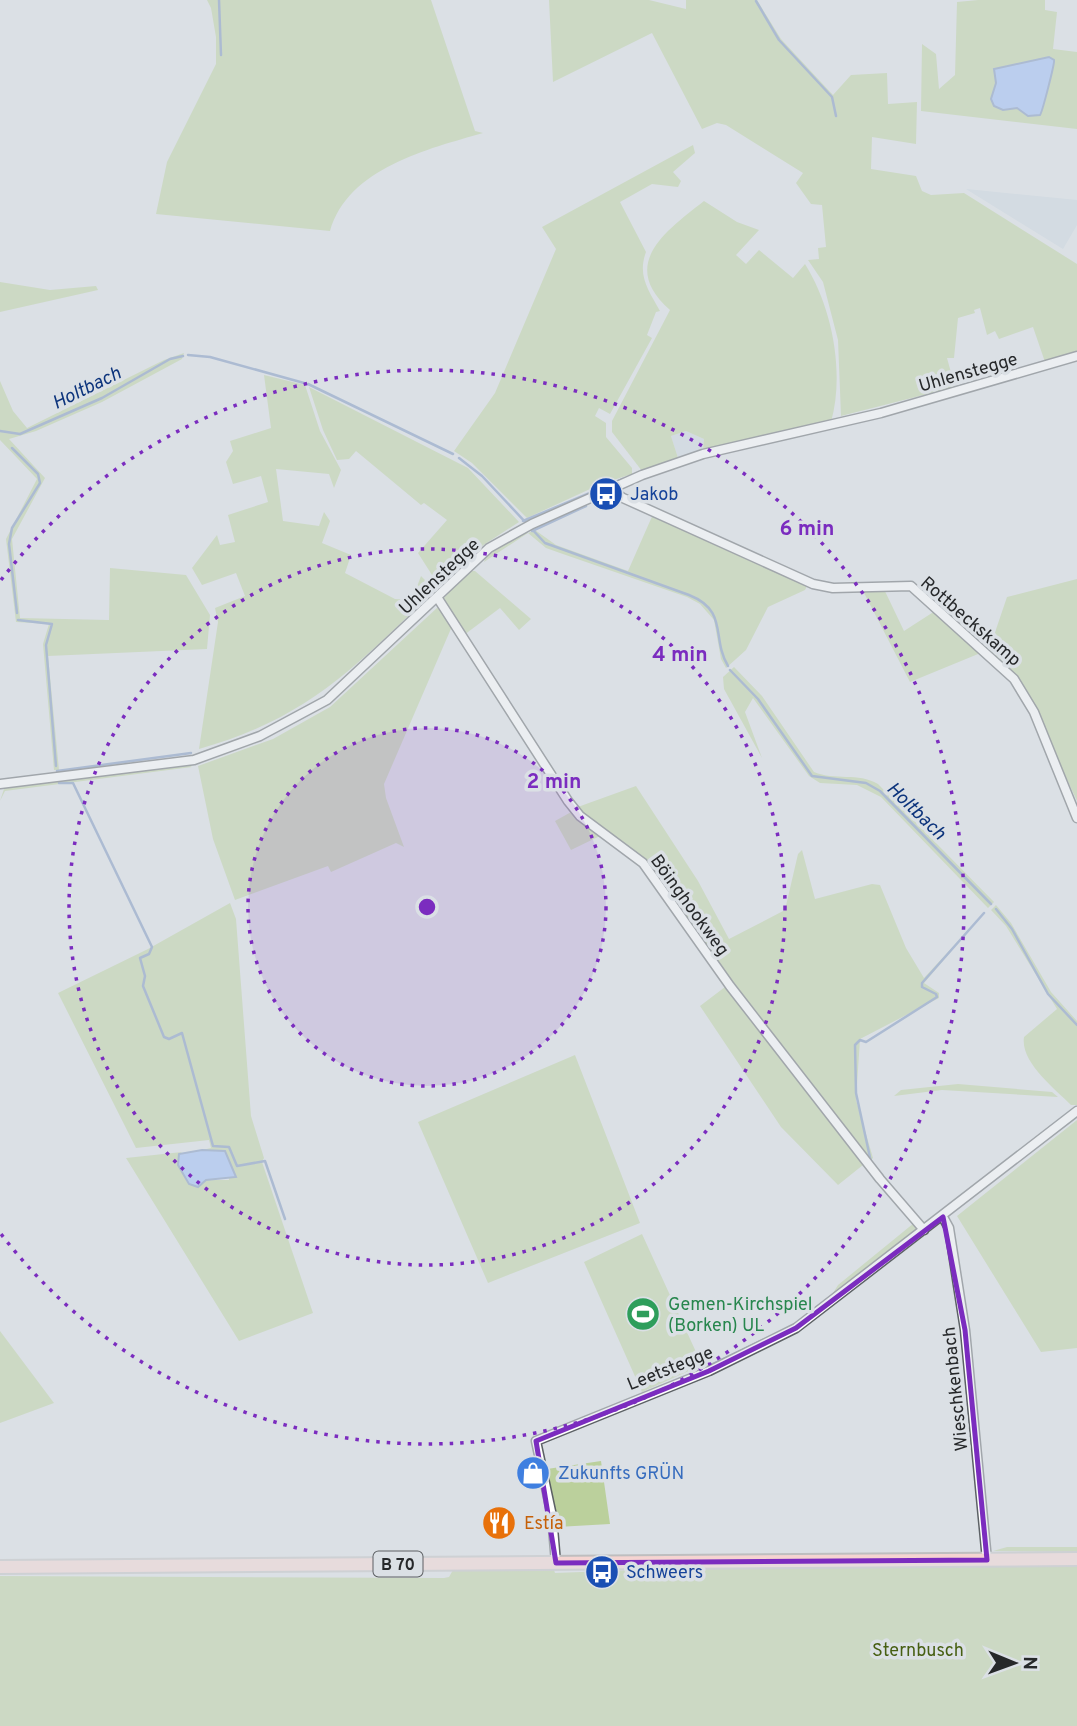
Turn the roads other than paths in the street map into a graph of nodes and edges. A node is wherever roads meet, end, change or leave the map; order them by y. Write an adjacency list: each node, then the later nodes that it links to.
1 (1077, 356): 2 (street, Uhlenstegge)
2 (610, 489): 3 (street, Uhlenstegge); 5 (street, Rottbeckskamp)
3 (437, 597): 4 (street, Uhlenstegge); 8 (street, Böinghookweg)
4 (0, 784)
5 (1077, 818)
6 (1077, 1111): 7 (street, Leetstegge)
7 (943, 1217): 8 (street, Leetstegge); 10 (street, Wieschkenbach)
8 (925, 1230): 11 (street, Leetstegge)
9 (1077, 1559): 10 (main road, B 70)
10 (988, 1560): 11 (main road, B 70)
11 (556, 1563): 12 (main road, B 70)
12 (0, 1567)

